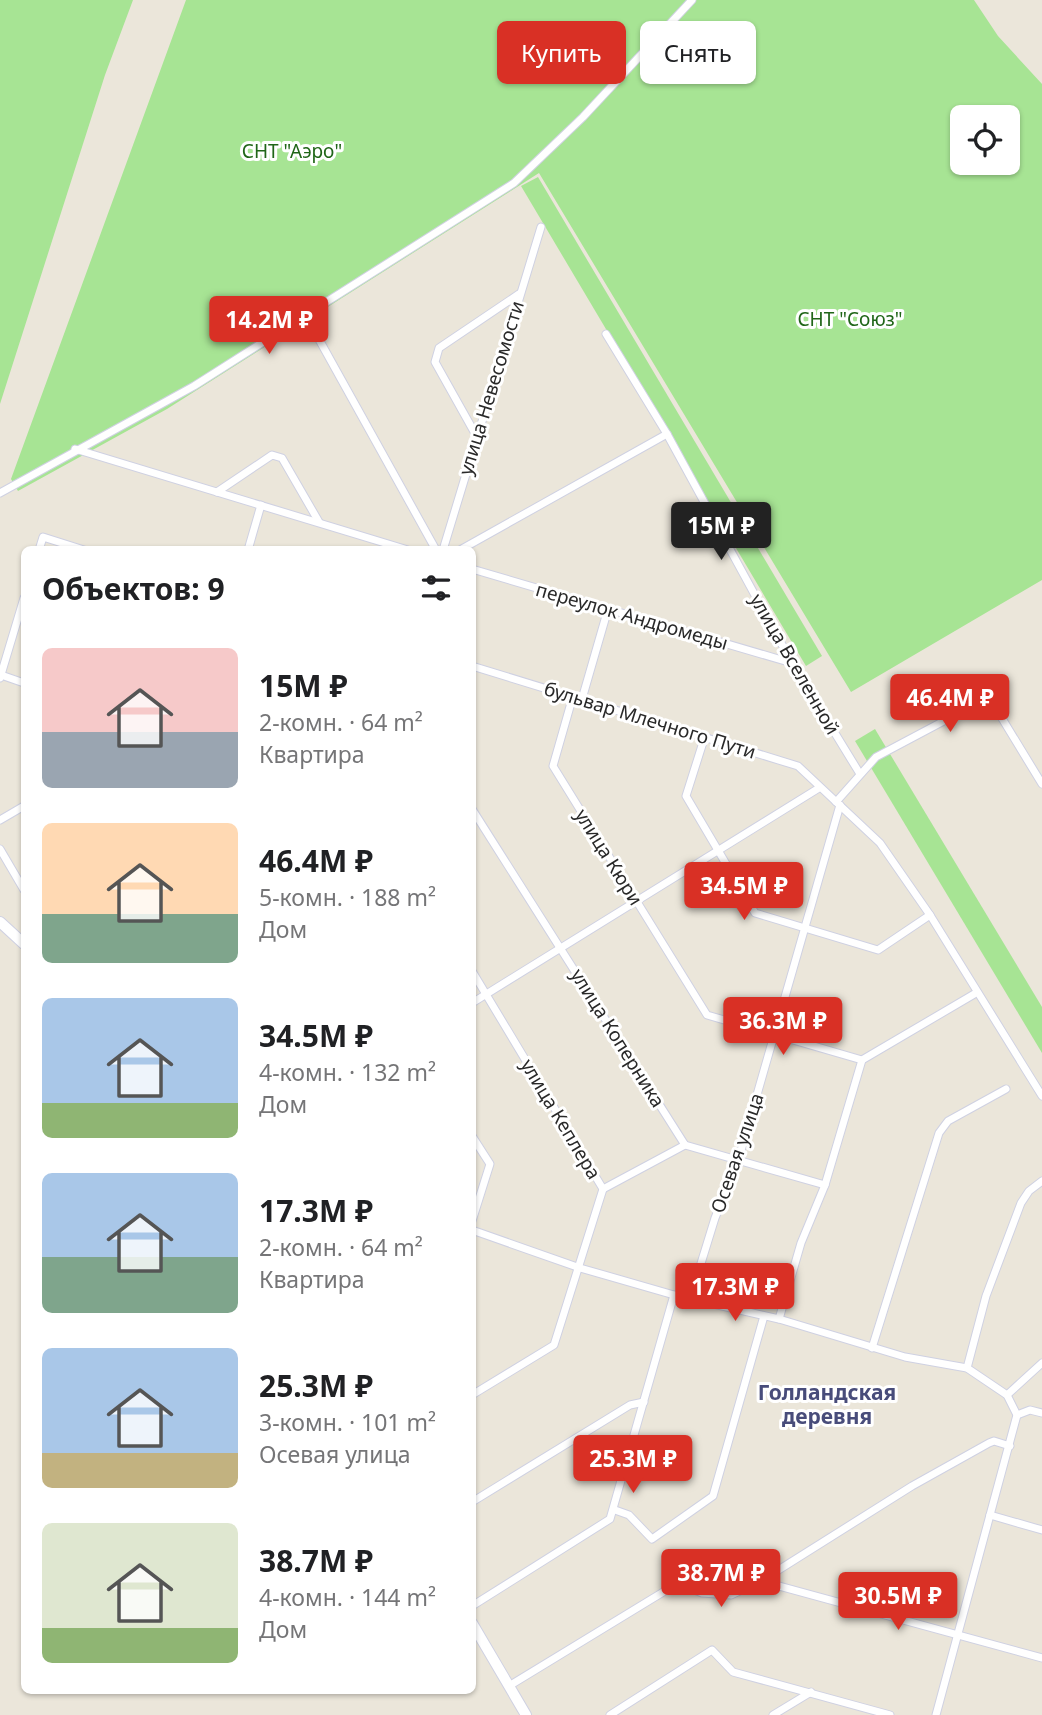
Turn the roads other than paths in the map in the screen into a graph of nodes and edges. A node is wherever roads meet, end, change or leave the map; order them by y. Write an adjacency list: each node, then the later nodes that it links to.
1 (692, 0): 4 (street)
2 (541, 226): 3 (street, улица Невесомости)
3 (519, 294): 7 (street, улица Невесомости); 7 (street)
4 (306, 316): 8 (street); 17 (street)
5 (606, 334): 6 (street, улица Вселенной)
6 (667, 434): 19 (street); 23 (street, улица Вселенной)
7 (477, 437): 18 (street, улица Невесомости)
8 (75, 449): 9 (street); 10 (street)
9 (217, 492): 11 (street); 12 (street)
10 (0, 494)
11 (261, 505): 12 (street); 15 (street)
12 (320, 523): 16 (street)
13 (40, 546): 14 (street)
14 (71, 546)
15 (249, 546)
16 (395, 546)
17 (434, 546)
18 (444, 546)
19 (467, 546)
20 (476, 570): 22 (street, переулок Андромеды)
21 (21, 608): 25 (street)
22 (608, 608): 23 (street, переулок Андромеды); 28 (street)
23 (792, 663): 30 (street, улица Вселенной)
24 (476, 668): 27 (street, бульвар Млечного Пути)
25 (0, 676): 26 (street)
26 (21, 683)
27 (573, 696): 28 (street, бульвар Млечного Пути); 40 (street, улица Кюри)
28 (582, 699): 29 (street, бульвар Млечного Пути)
29 (705, 736): 32 (street, бульвар Млечного Пути); 38 (street)
30 (860, 774): 31 (street); 33 (street)
31 (1042, 784)
32 (819, 788): 33 (street); 38 (street)
33 (838, 804): 41 (street); 43 (street, Осевая улица)
34 (21, 808): 36 (street)
35 (476, 815): 45 (street, улица Коперника)
36 (0, 820)
37 (0, 849): 39 (street)
38 (717, 849): 40 (street); 43 (street)
39 (21, 885)
40 (636, 900): 45 (street); 50 (street, улица Кюри)
41 (930, 915): 43 (street); 47 (street)
42 (0, 922): 44 (main road)
43 (806, 928): 50 (street, Осевая улица)
44 (21, 941)
45 (561, 948): 48 (street); 55 (street, улица Коперника)
46 (476, 978): 48 (street, улица Кеплера)
47 (975, 993): 51 (street); 53 (street)
48 (486, 994): 49 (street); 59 (street, улица Кеплера)
49 (476, 1000)
50 (775, 1035): 51 (street, улица Кюри); 56 (street, Осевая улица)
51 (862, 1060): 58 (street)
52 (1006, 1090): 67 (street)
53 (1042, 1096)
54 (476, 1142): 60 (street)
55 (685, 1145): 56 (street); 59 (street)
56 (738, 1161): 58 (street); 64 (street, Осевая улица)
57 (1042, 1181): 69 (street)
58 (825, 1185): 66 (street)
59 (603, 1189): 62 (street, улица Кеплера)
60 (476, 1208)
61 (476, 1231): 62 (street)
62 (580, 1268): 63 (street); 70 (street, улица Кеплера)
63 (674, 1296): 64 (street); 72 (street)
64 (690, 1299): 65 (street)
65 (764, 1317): 66 (street); 77 (street)
66 (779, 1319): 67 (street)
67 (872, 1348): 69 (street)
68 (1042, 1363): 71 (street)
69 (967, 1368): 71 (street)
70 (476, 1393)
71 (1007, 1395): 74 (street)
72 (644, 1402): 76 (street); 77 (street)
73 (1042, 1413): 74 (street)
74 (1017, 1415): 75 (street)
75 (1010, 1446): 78 (street); 80 (street)
76 (476, 1500)
77 (615, 1510): 81 (street)
78 (990, 1515): 79 (street); 83 (street)
79 (1042, 1530)
80 (761, 1581): 83 (street); 85 (street)
81 (476, 1603)
82 (476, 1630): 85 (main road)
83 (960, 1635): 84 (street); 91 (street)
84 (1042, 1658)
85 (509, 1686): 87 (main road)
86 (811, 1692): 88 (street); 89 (street); 90 (street)
87 (526, 1715)
88 (610, 1715)
89 (773, 1715)
90 (890, 1715)
91 (936, 1715)

